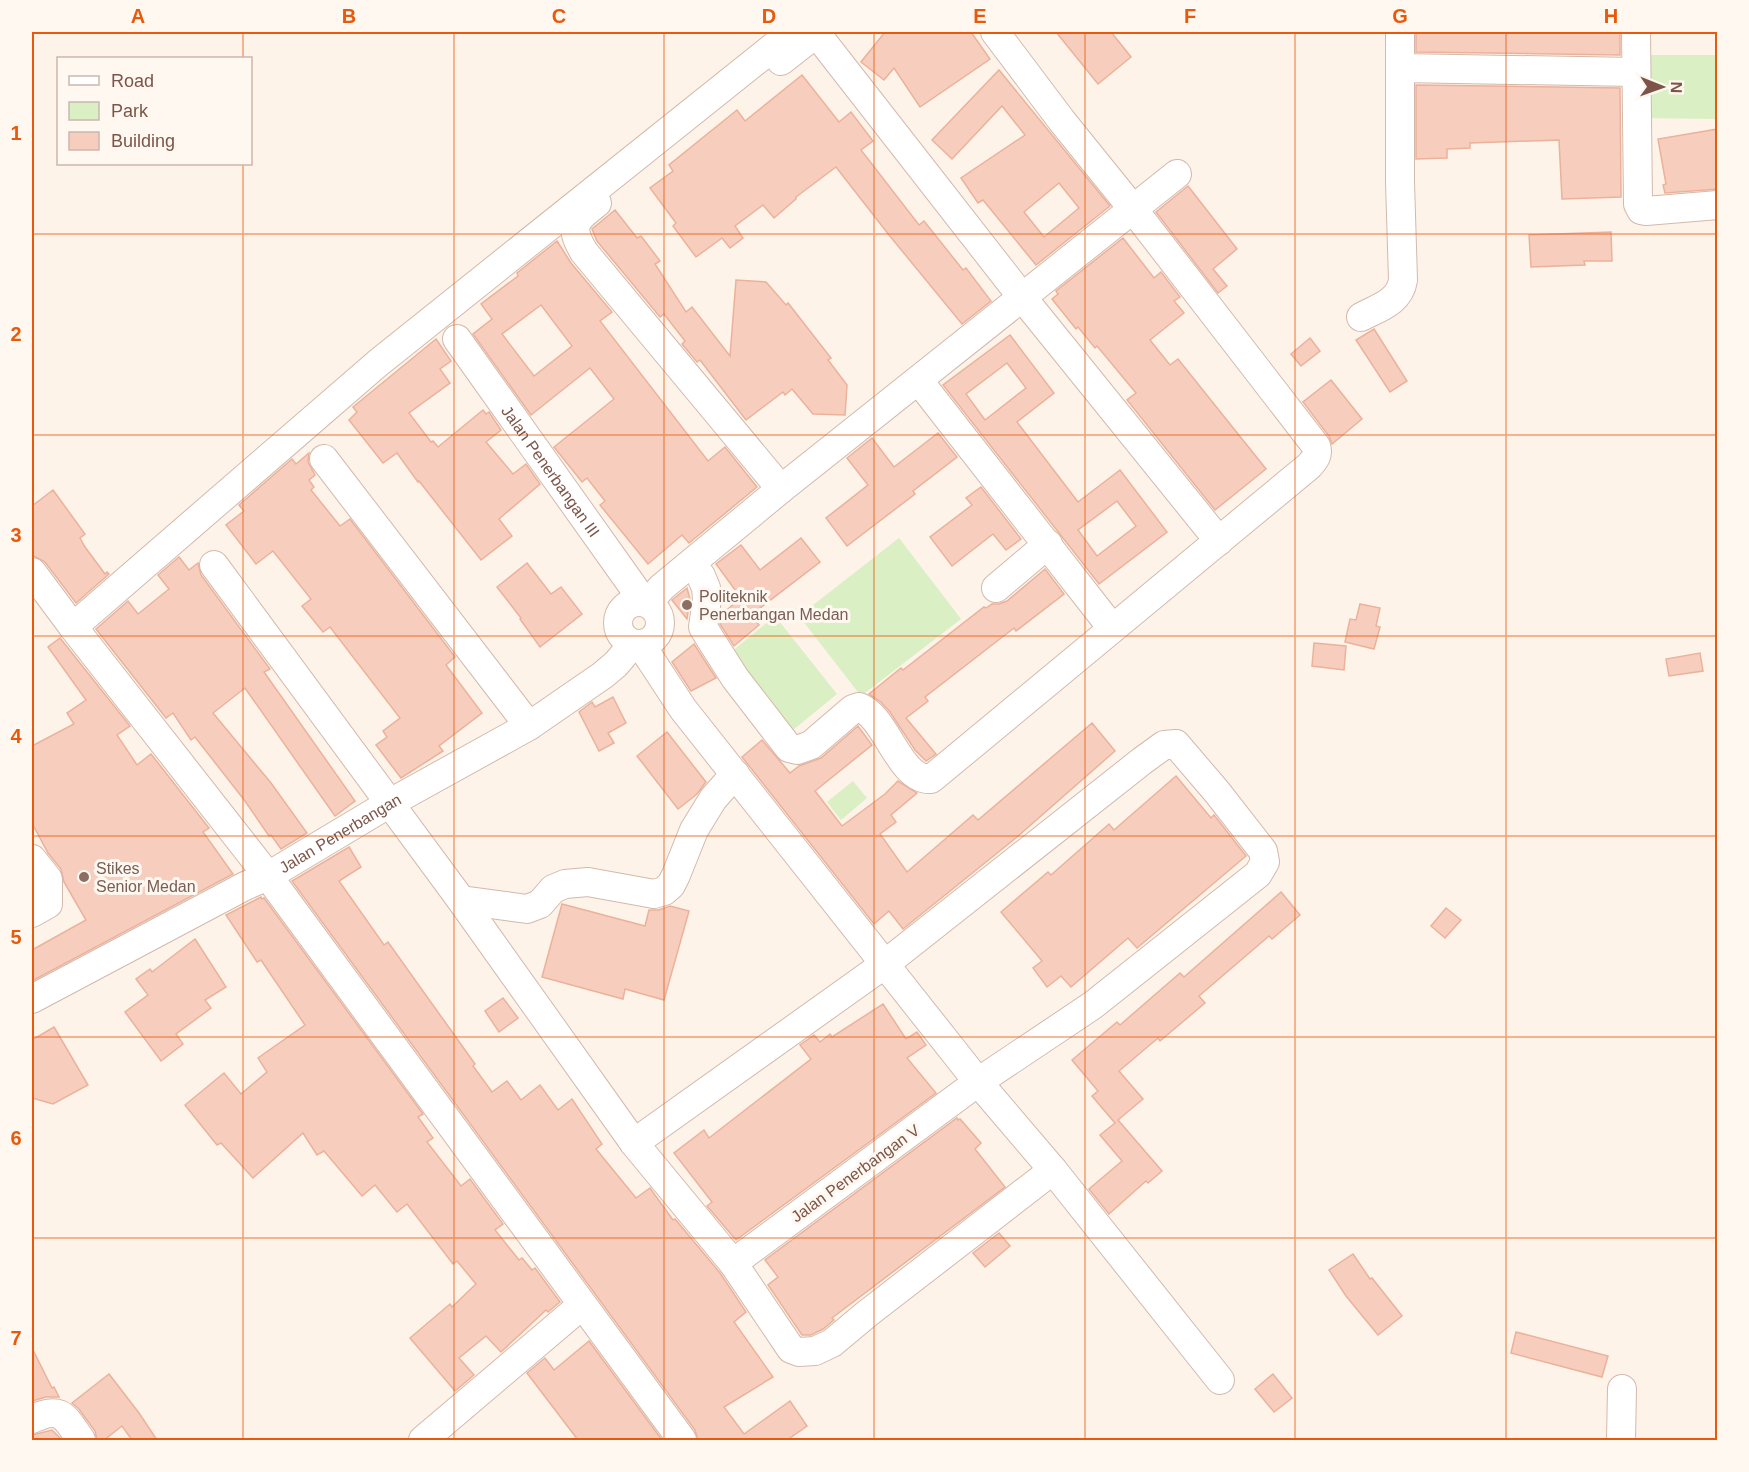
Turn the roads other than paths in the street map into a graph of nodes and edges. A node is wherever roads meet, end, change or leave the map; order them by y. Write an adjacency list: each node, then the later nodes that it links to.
1 (809, 32): 10 (street); 15 (street); 23 (street)
2 (995, 32): 9 (street)
3 (1400, 32): 5 (street)
4 (1636, 32): 6 (street)
5 (1400, 68): 6 (street); 11 (street)
6 (1636, 72): 8 (street)
7 (1177, 174): 9 (street)
8 (1718, 205)
9 (1133, 209): 10 (street); 16 (street)
10 (1022, 297): 13 (street); 16 (street)
11 (1361, 317)
12 (457, 339): 22 (street, Jalan Penerbangan III)
13 (919, 381): 15 (street); 17 (street)
14 (324, 459): 26 (street)
15 (781, 489): 18 (street)
16 (1219, 541): 24 (street)
17 (1048, 544): 21 (street); 24 (street)
18 (692, 564): 22 (street); 24 (street)
19 (214, 565): 28 (street)
20 (32, 572): 23 (street)
21 (996, 588)
22 (646, 602): 25 (street)
23 (73, 627): 30 (street)
24 (1112, 628)
25 (637, 645): 26 (street, Jalan Penerbangan); 27 (street)
26 (529, 726): 28 (street, Jalan Penerbangan)
27 (735, 774): 31 (street); 33 (street)
28 (390, 803): 30 (street, Jalan Penerbangan); 31 (street)
29 (32, 859): 32 (street)
30 (268, 876): 34 (street, Jalan Penerbangan); 39 (street)
31 (461, 900): 36 (street)
32 (32, 913)
33 (885, 964): 35 (street); 35 (street, Jalan Penerbangan V); 36 (street)
34 (32, 999)
35 (978, 1082): 37 (street); 38 (street, Jalan Penerbangan V)
36 (634, 1143): 38 (street)
37 (1053, 1170): 38 (street); 40 (street)
38 (733, 1263)
39 (582, 1305): 43 (street); 45 (street)
40 (1220, 1380)
41 (1622, 1389): 46 (street)
42 (32, 1419): 44 (street)
43 (679, 1439)
44 (81, 1440)
45 (423, 1440)
46 (1621, 1440)

